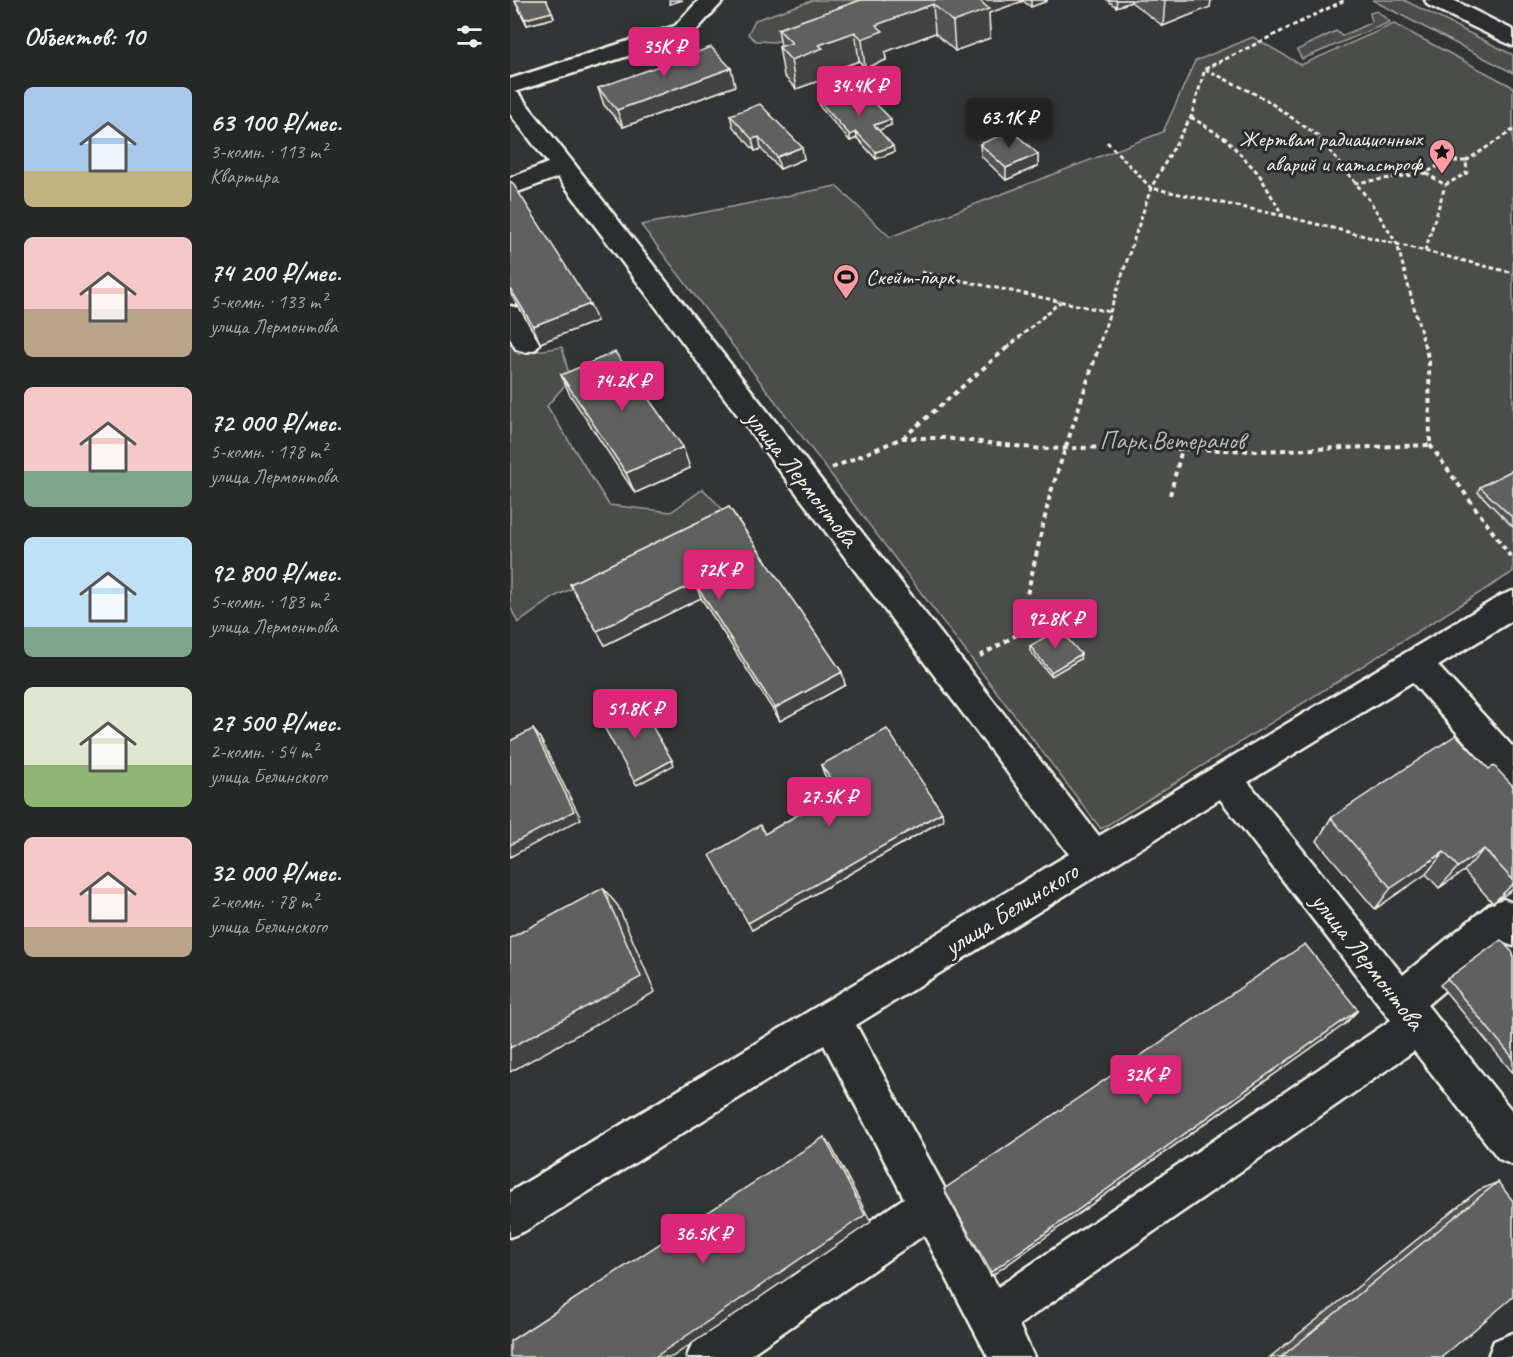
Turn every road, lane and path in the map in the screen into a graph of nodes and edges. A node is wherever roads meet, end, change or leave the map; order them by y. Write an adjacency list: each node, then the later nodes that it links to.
1 (713, 0): 6 (street)
2 (1345, 0): 5 (path)
3 (1436, 0): 4 (street)
4 (1513, 39)
5 (1205, 69): 8 (path); 14 (path)
6 (510, 86)
7 (510, 98): 12 (street, улица Лермонтова)
8 (1191, 117): 17 (path); 18 (path)
9 (1513, 130): 11 (path)
10 (1107, 142): 17 (path)
11 (1466, 161): 13 (path); 15 (path)
12 (563, 166): 16 (street); 31 (street, улица Лермонтова)
13 (1426, 173): 14 (path); 15 (path)
14 (1354, 183): 19 (path)
15 (1445, 185): 20 (path)
16 (510, 187)
17 (1151, 188): 18 (path); 24 (path)
18 (1284, 216): 19 (path)
19 (1397, 244): 20 (path); 28 (path)
20 (1425, 251): 22 (path)
21 (921, 272): 23 (path)
22 (1513, 273)
23 (1060, 302): 24 (path); 27 (path)
24 (1110, 312): 29 (path)
25 (510, 315): 26 (street)
26 (526, 342)
27 (902, 438): 29 (path); 31 (path)
28 (1430, 445): 30 (path); 33 (path)
29 (1065, 449): 30 (path); 36 (path)
30 (1182, 449): 32 (path)
31 (804, 481): 36 (street, улица Лермонтова)
32 (1170, 495)
33 (1513, 560)
34 (1513, 604): 35 (street, улица Белинского)
35 (1415, 663): 37 (street); 38 (street, улица Белинского)
36 (952, 672): 39 (street, улица Лермонтова)
37 (1513, 771)
38 (1224, 778): 39 (street, улица Белинского); 41 (street, улица Лермонтова)
39 (1094, 858): 42 (street, улица Белинского)
40 (1513, 928): 41 (street)
41 (1409, 1013): 43 (street, улица Лермонтова); 46 (street)
42 (831, 1019): 44 (street); 45 (street, улица Белинского)
43 (1513, 1145)
44 (930, 1205): 46 (street); 47 (street)
45 (510, 1216)
46 (991, 1318): 48 (street)
47 (709, 1357)
48 (1012, 1357)

